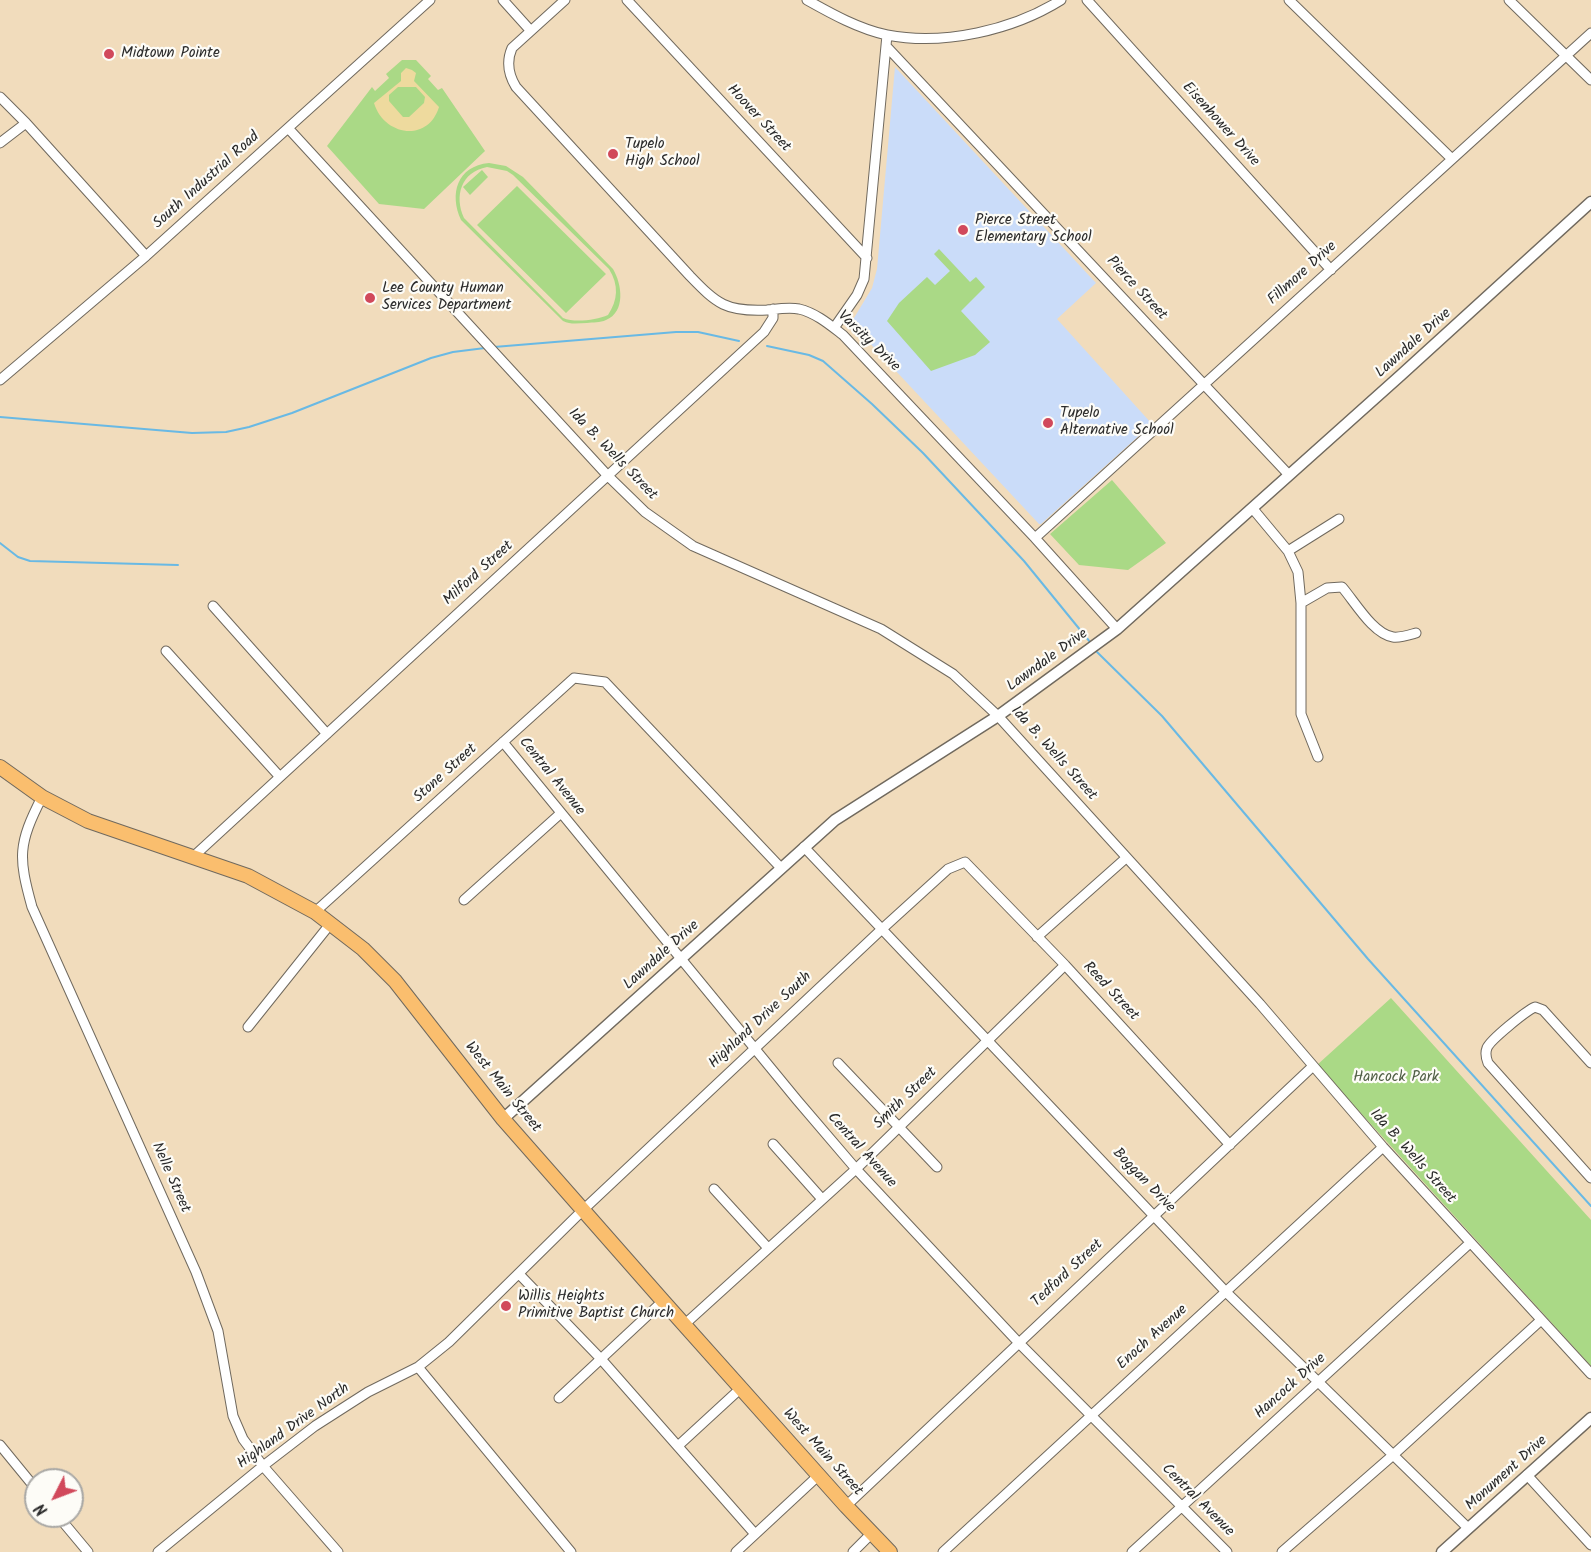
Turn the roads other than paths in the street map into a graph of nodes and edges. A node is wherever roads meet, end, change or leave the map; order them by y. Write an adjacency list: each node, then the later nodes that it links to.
1 (430, 0): 18 (street, South Industrial Road)
2 (503, 0): 10 (street)
3 (565, 0): 10 (street)
4 (627, 0): 23 (street, Hoover Street)
5 (807, 0): 12 (street)
6 (1061, 0): 12 (street)
7 (1087, 0): 24 (street, Eisenhower Drive)
8 (1289, 0): 20 (street)
9 (1509, 0): 14 (street)
10 (530, 30): 25 (street, Varsity Drive)
11 (1591, 33): 14 (street, Fillmore Drive)
12 (887, 35): 13 (street)
13 (886, 46): 23 (street); 28 (street, Pierce Street)
14 (1566, 56): 15 (street); 20 (street, Fillmore Drive)
15 (1591, 80)
16 (0, 97): 17 (street)
17 (26, 123): 19 (street); 22 (street)
18 (288, 128): 22 (street, South Industrial Road); 30 (street, Ida B. Wells Street)
19 (0, 143)
20 (1452, 159): 24 (street, Fillmore Drive)
21 (1591, 202): 29 (street, Lawndale Drive)
22 (146, 256): 27 (street, South Industrial Road)
23 (867, 258): 26 (street)
24 (1331, 270): 28 (street, Fillmore Drive)
25 (773, 309): 26 (street, Varsity Drive); 30 (street, Milford Street)
26 (834, 328): 33 (street, Varsity Drive)
27 (0, 380)
28 (1204, 384): 29 (street, Pierce Street); 33 (street, Fillmore Drive)
29 (1289, 475): 31 (street, Lawndale Drive)
30 (608, 476): 40 (street, Ida B. Wells Street); 41 (street, Milford Street)
31 (1253, 509): 34 (street); 37 (street, Lawndale Drive)
32 (1339, 519): 34 (street)
33 (1035, 538): 37 (street, Varsity Drive)
34 (1288, 551): 35 (street)
35 (1301, 603): 38 (street); 43 (street)
36 (213, 606): 41 (street)
37 (1117, 629): 40 (street, Lawndale Drive)
38 (1416, 633)
39 (166, 651): 45 (street)
40 (998, 716): 48 (street, Lawndale Drive); 50 (street, Ida B. Wells Street)
41 (327, 734): 45 (street, Milford Street)
42 (503, 742): 47 (street, Central Avenue); 52 (street, Stone Street); 54 (street, Stone Street)
43 (1318, 757)
44 (0, 766): 46 (main road, West Main Street)
45 (280, 777): 49 (street, Milford Street)
46 (42, 797): 49 (main road, West Main Street); 97 (street, Nelle Street)
47 (561, 813): 53 (street); 58 (street, Central Avenue)
48 (804, 847): 52 (street, Lawndale Drive); 56 (street, Boggan Drive)
49 (194, 856): 54 (main road, West Main Street)
50 (1126, 858): 57 (street); 65 (street, Ida B. Wells Street)
51 (965, 862): 56 (street, Highland Drive South); 57 (street, Reed Street)
52 (781, 868): 58 (street, Lawndale Drive)
53 (464, 900)
54 (315, 912): 55 (main road, West Main Street)
55 (332, 924): 60 (street); 66 (main road, West Main Street)
56 (882, 929): 61 (street, Boggan Drive); 62 (street, Highland Drive South)
57 (1037, 937): 59 (street, Reed Street)
58 (682, 958): 62 (street, Central Avenue); 66 (street, Lawndale Drive)
59 (1065, 965): 61 (street, Smith Street); 69 (street, Reed Street)
60 (248, 1027)
61 (987, 1041): 67 (street, Smith Street); 77 (street, Boggan Drive)
62 (755, 1048): 72 (street, Central Avenue); 76 (street, Highland Drive South)
63 (838, 1063): 67 (street)
64 (1591, 1064): 73 (street)
65 (1312, 1066): 69 (street, Tedford Street); 70 (street, Ida B. Wells Street)
66 (504, 1119): 76 (main road, West Main Street)
67 (899, 1126): 71 (street); 72 (street, Smith Street)
68 (773, 1144): 75 (street)
69 (1230, 1145): 77 (street, Tedford Street)
70 (1383, 1147): 78 (street, Ida B. Wells Street); 81 (street, Enoch Avenue)
71 (938, 1167)
72 (856, 1169): 75 (street, Smith Street); 85 (street, Central Avenue)
73 (1591, 1178)
74 (714, 1189): 79 (street)
75 (822, 1199): 79 (street, Smith Street)
76 (583, 1210): 80 (street, Highland Drive North); 82 (main road, West Main Street)
77 (1154, 1214): 81 (street, Boggan Drive); 85 (street, Tedford Street)
78 (1470, 1244): 83 (street, Ida B. Wells Street); 89 (street, Hancock Drive)
79 (768, 1248): 84 (street, Smith Street)
80 (519, 1274): 86 (street); 87 (street, Highland Drive North)
81 (1227, 1293): 89 (street, Boggan Drive); 92 (street, Enoch Avenue)
82 (663, 1301): 84 (main road, West Main Street); 86 (street)
83 (1540, 1321): 88 (street, Ida B. Wells Street); 96 (street)
84 (685, 1324): 90 (main road, West Main Street)
85 (1018, 1342): 92 (street, Central Avenue); 102 (street, Tedford Street)
86 (601, 1359): 91 (street); 95 (street)
87 (418, 1368): 97 (street, Highland Drive North); 111 (street)
88 (1591, 1374)
89 (1319, 1382): 96 (street, Boggan Drive); 101 (street, Hancock Drive)
90 (741, 1388): 95 (street); 99 (main road, West Main Street)
91 (559, 1398)
92 (1090, 1415): 101 (street, Central Avenue); 115 (street, Enoch Avenue)
93 (1591, 1418): 100 (street, Monument Drive)
94 (0, 1445): 98 (street)
95 (679, 1446): 106 (street)
96 (1392, 1456): 104 (street, Boggan Drive); 118 (street)
97 (263, 1466): 109 (street, Highland Drive North); 110 (street, Nelle Street)
98 (24, 1474)
99 (819, 1475): 102 (main road, West Main Street); 106 (street)
100 (1527, 1475): 104 (street, Monument Drive); 107 (street)
101 (1182, 1505): 116 (street, Hancock Drive); 117 (street, Central Avenue)
102 (846, 1506): 105 (main road, West Main Street)
103 (68, 1528): 108 (street)
104 (1468, 1528): 119 (street, Monument Drive)
105 (872, 1533): 113 (street); 114 (main road, West Main Street)
106 (755, 1534): 112 (street)
107 (1591, 1545)
108 (88, 1552)
109 (158, 1552)
110 (338, 1552)
111 (571, 1552)
112 (736, 1552)
113 (853, 1552)
114 (890, 1552)
115 (944, 1552)
116 (1132, 1552)
117 (1227, 1552)
118 (1282, 1552)
119 (1442, 1552)

